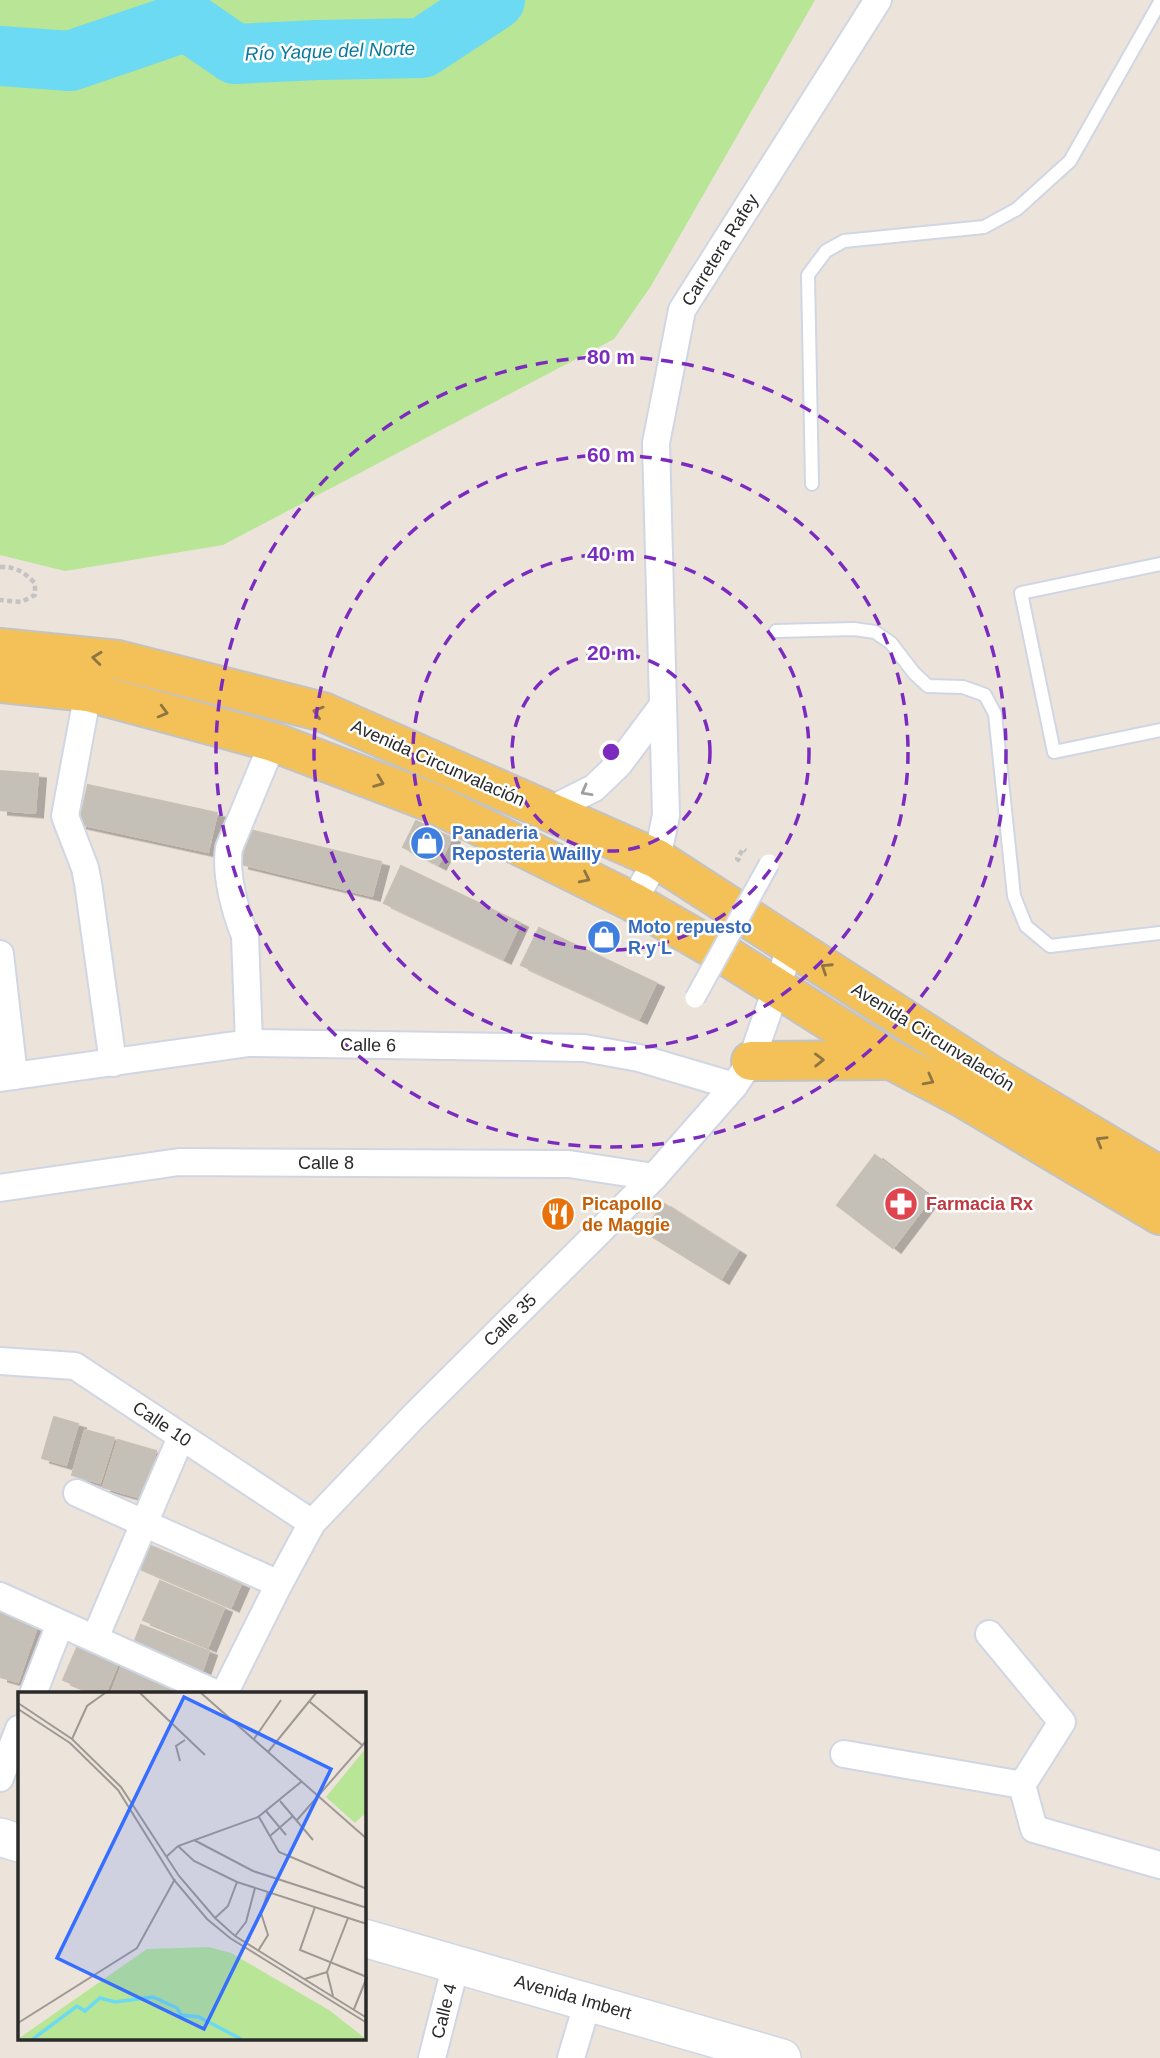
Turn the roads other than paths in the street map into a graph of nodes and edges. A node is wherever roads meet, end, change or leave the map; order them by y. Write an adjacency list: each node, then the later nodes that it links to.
1 (878, 0): 9 (street, Carretera Rafey)
2 (1160, 2): 3 (lane)
3 (812, 484)
4 (1160, 564): 10 (lane)
5 (776, 631): 16 (lane)
6 (0, 648): 12 (main road, Avenida Circunvalación, one-way to 6)
7 (0, 683): 8 (main road, Avenida Circunvalación)
8 (88, 692): 11 (main road, Avenida Circunvalación, one-way to 11); 23 (street)
9 (663, 705): 12 (street, one-way to 12); 13 (street, Carretera Rafey)
10 (1160, 730)
11 (274, 742): 15 (main road, Avenida Circunvalación, one-way to 15); 21 (street)
12 (548, 811): 13 (main road, Avenida Circunvalación)
13 (657, 859): 15 (street, Carretera Rafey); 17 (main road, Avenida Circunvalación)
14 (769, 864): 20 (street, bridge)
15 (634, 902): 19 (main road, Avenida Circunvalación)
16 (1160, 933)
17 (790, 946): 19 (street, Calle 35); 26 (main road, Avenida Circunvalación, one-way to 17)
18 (0, 954): 25 (street)
19 (775, 987): 22 (main road, Avenida Circunvalación); 24 (street, Calle 35)
20 (695, 998)
21 (249, 1043): 23 (street, Calle 6); 24 (street, Calle 6)
22 (891, 1060): 24 (main road, one-way to 22); 29 (main road, Avenida Circunvalación, one-way to 29)
23 (113, 1063): 25 (street, Calle 6)
24 (743, 1074): 27 (street, Calle 35)
25 (7, 1077)
26 (1160, 1176)
27 (654, 1177): 28 (street, Calle 8); 34 (street, Calle 35)
28 (0, 1188)
29 (1160, 1215)
30 (0, 1361): 31 (street, Calle 10)
31 (181, 1437): 33 (street); 34 (street, Calle 10)
32 (77, 1493): 33 (street)
33 (144, 1523): 35 (street); 39 (street)
34 (312, 1523): 35 (street, Calle 35)
35 (279, 1584): 42 (street, Calle 35)
36 (0, 1596): 37 (street)
37 (60, 1624): 39 (street); 40 (street)
38 (989, 1634): 46 (street)
39 (95, 1638): 41 (street)
40 (34, 1692)
41 (213, 1692)
42 (225, 1692)
43 (18, 1732): 45 (street)
44 (844, 1754): 46 (street)
45 (0, 1778)
46 (1022, 1785): 49 (street)
47 (0, 1837): 48 (main road)
48 (18, 1843)
49 (1160, 1865)
50 (366, 1939): 51 (main road, Avenida Imbert)
51 (456, 1964): 52 (main road, Avenida Imbert); 53 (street, Calle 4)
52 (588, 2001): 54 (street); 55 (main road, Avenida Imbert)
53 (432, 2058)
54 (571, 2058)
55 (782, 2058)

